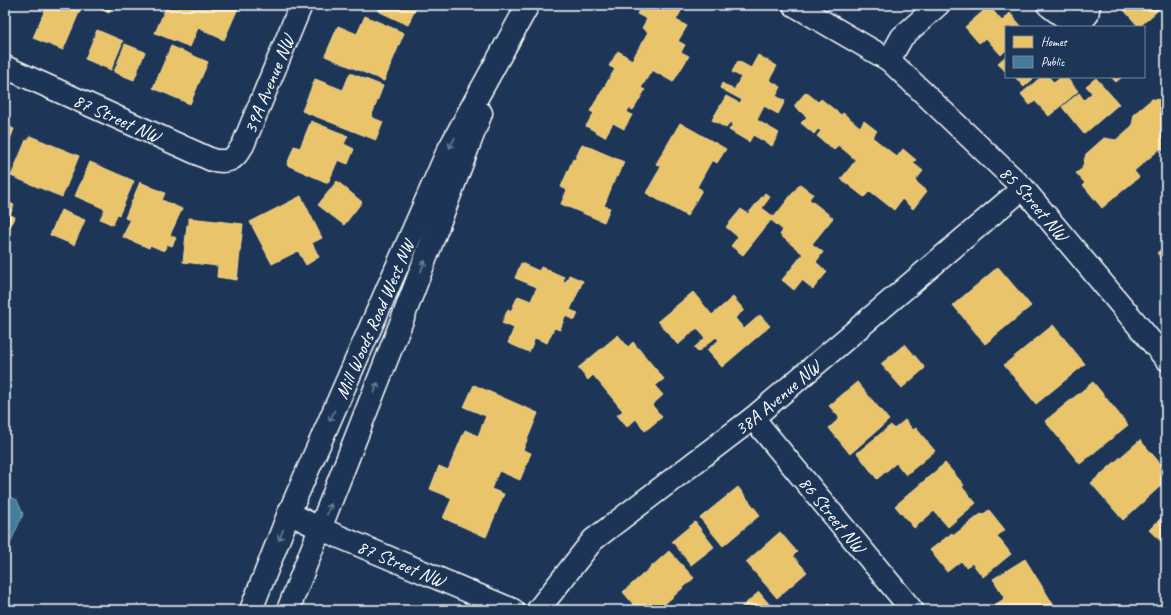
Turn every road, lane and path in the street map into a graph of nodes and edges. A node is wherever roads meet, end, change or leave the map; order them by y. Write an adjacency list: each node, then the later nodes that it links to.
1 (301, 5): 10 (street, 39A Avenue NW)
2 (528, 5): 7 (street, Mill Woods Road West NW)
3 (794, 5): 8 (street, 85 Street NW)
4 (938, 5): 8 (street)
5 (1048, 5): 6 (street)
6 (1089, 5)
7 (511, 35): 14 (street, Mill Woods Road West NW, one-way to 14); 15 (street, Mill Woods Road West NW, one-way to 7)
8 (888, 60): 11 (street, 85 Street NW)
9 (5, 67): 10 (street, 87 Street NW)
10 (231, 160)
11 (1023, 188): 12 (street, 85 Street NW); 13 (street, 38A Avenue NW)
12 (1166, 359)
13 (753, 418): 19 (street, 38A Avenue NW); 20 (street, 86 Street NW)
14 (289, 513): 15 (street, 87 Street NW); 16 (street, Mill Woods Road West NW, one-way to 16)
15 (321, 529): 17 (street, Mill Woods Road West NW); 18 (street, 87 Street NW)
16 (251, 610)
17 (288, 610)
18 (514, 610)
19 (538, 610)
20 (912, 610)

